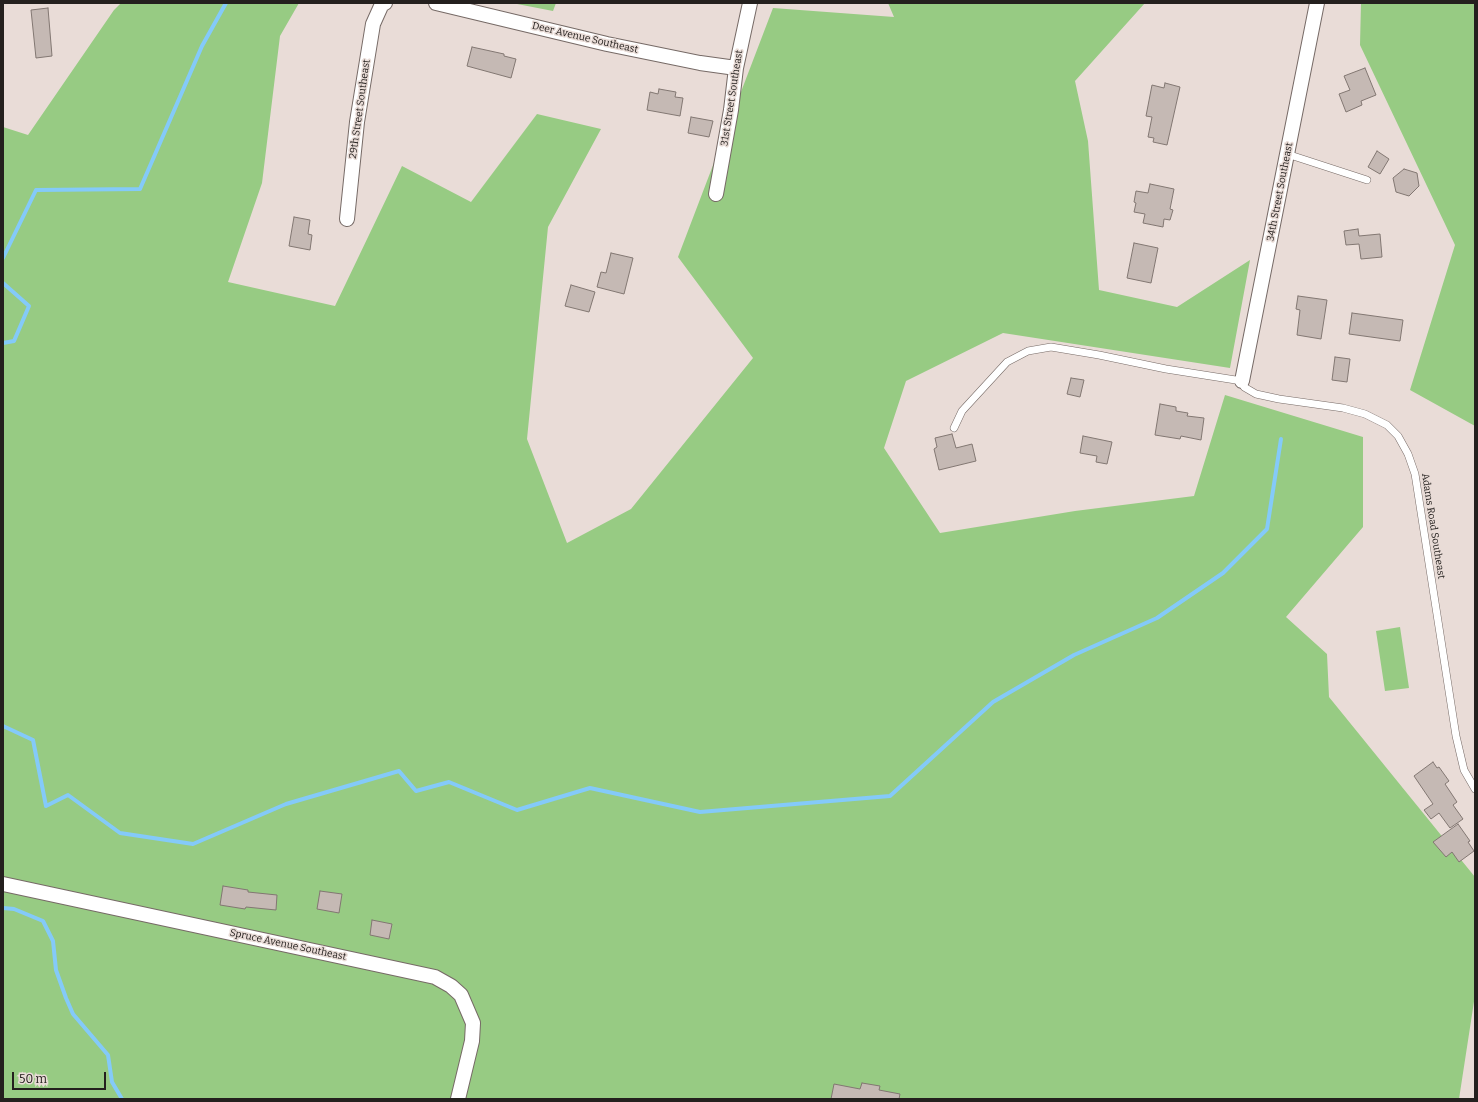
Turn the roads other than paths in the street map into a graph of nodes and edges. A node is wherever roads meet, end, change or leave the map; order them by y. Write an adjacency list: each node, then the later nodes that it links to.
1 (385, 3): 9 (street, 29th Street Southeast)
2 (436, 3): 5 (street, Deer Avenue Southeast)
3 (750, 3): 5 (street, 31st Street Southeast)
4 (1317, 3): 6 (street, 34th Street Southeast)
5 (736, 68): 8 (street, 31st Street Southeast)
6 (1287, 154): 7 (lane); 10 (street, 34th Street Southeast)
7 (1367, 180)
8 (716, 194)
9 (347, 219)
10 (1242, 381): 11 (lane); 12 (lane, Adams Road Southeast)
11 (954, 428)
12 (1475, 789)
13 (3, 884): 14 (street, Spruce Avenue Southeast)
14 (458, 1099)

